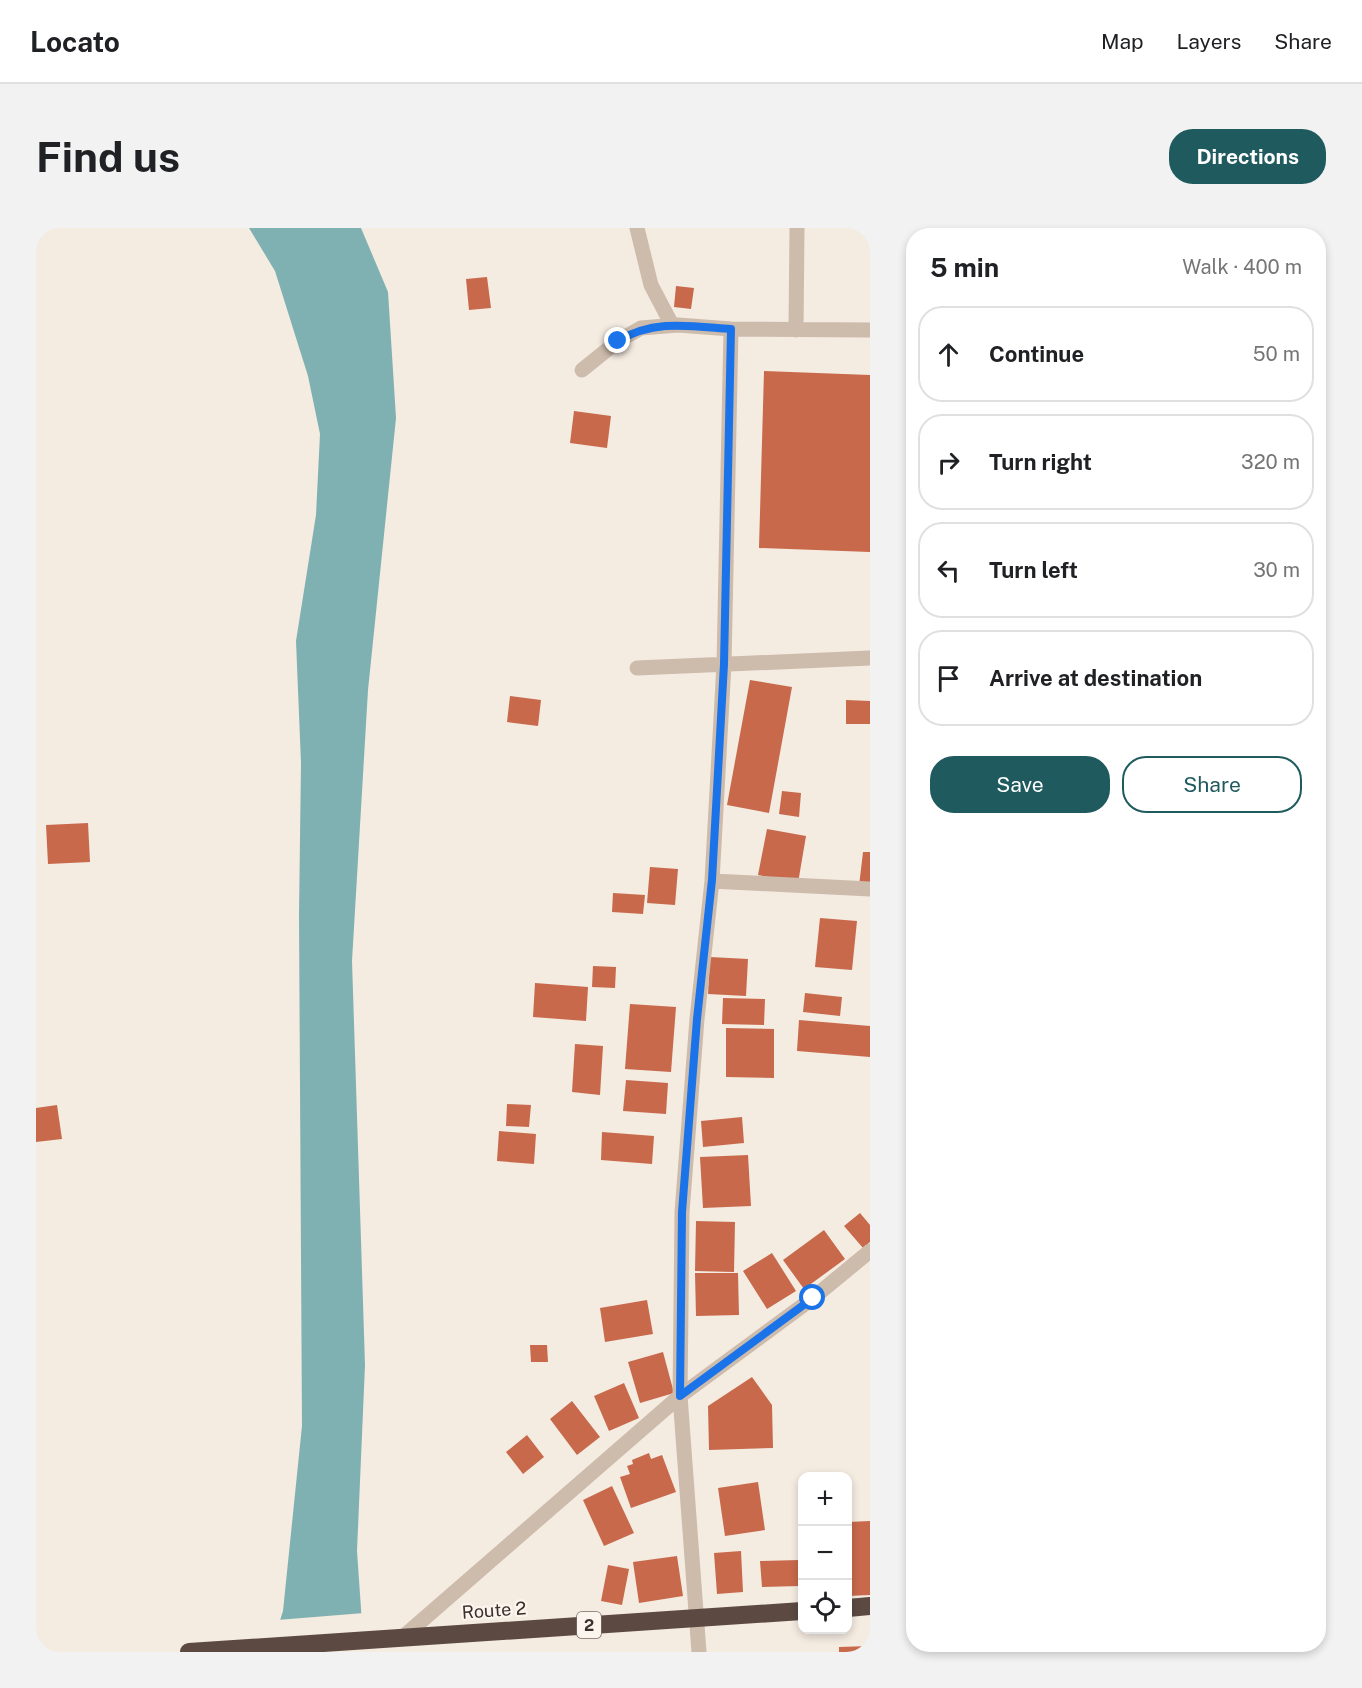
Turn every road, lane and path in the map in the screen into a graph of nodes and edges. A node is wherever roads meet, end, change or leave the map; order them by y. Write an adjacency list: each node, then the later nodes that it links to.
1 (637, 228): 3 (street)
2 (797, 228): 5 (street)
3 (672, 325): 4 (street); 7 (street)
4 (731, 329): 5 (street); 9 (street)
5 (796, 330): 6 (street)
6 (870, 330)
7 (582, 370)
8 (870, 658): 9 (street)
9 (724, 664): 10 (street); 11 (street)
10 (637, 668)
11 (712, 880): 12 (street); 14 (street)
12 (870, 889)
13 (870, 1251): 14 (street)
14 (680, 1396): 18 (street); 19 (street)
15 (870, 1606): 16 (highway)
16 (852, 1608)
17 (798, 1611): 18 (highway, Route 2 / 2)
18 (699, 1618): 19 (highway, Route 2 / 2); 21 (street)
19 (404, 1637): 20 (highway, Route 2 / 2)
20 (189, 1652)
21 (699, 1652)

